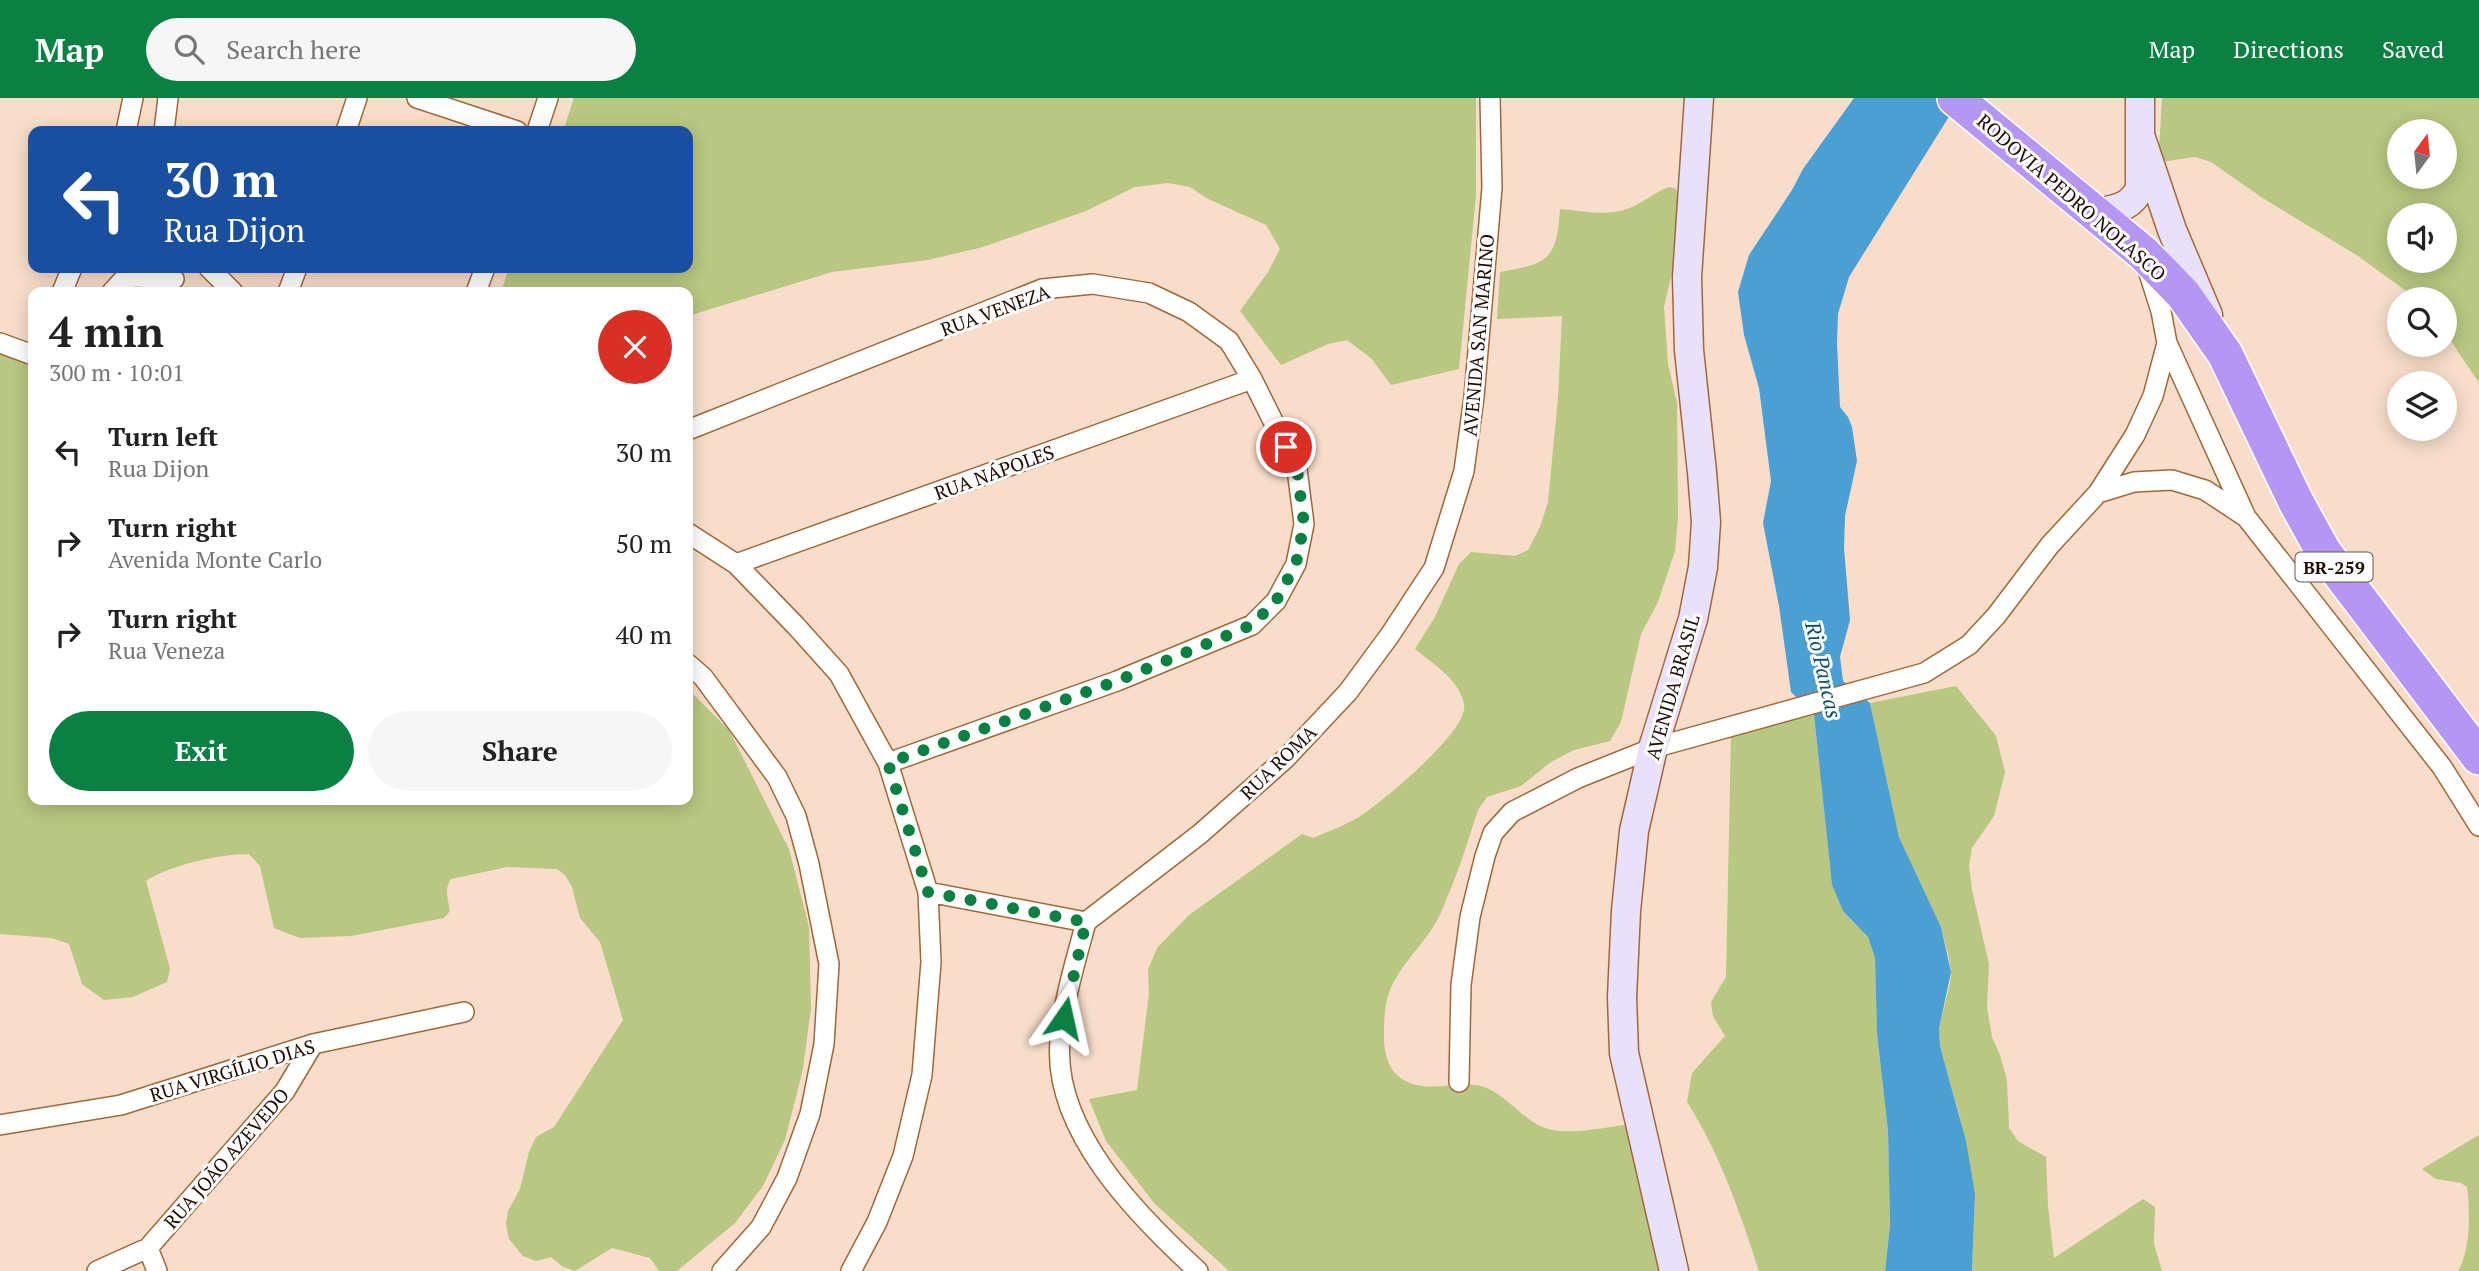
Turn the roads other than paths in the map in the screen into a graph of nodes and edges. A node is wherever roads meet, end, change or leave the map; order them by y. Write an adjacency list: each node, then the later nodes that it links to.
1 (133, 98): 10 (street)
2 (168, 98): 11 (street)
3 (357, 98): 12 (street)
4 (417, 98): 13 (street)
5 (548, 98): 14 (street)
6 (1490, 98): 32 (street, AVENIDA SAN MARINO)
7 (1699, 98): 34 (main road, AVENIDA BRASIL)
8 (1955, 98): 16 (highway, RODOVIA PEDRO NOLASCO / BR-259)
9 (2140, 98): 15 (main road)
10 (127, 126)
11 (164, 126)
12 (348, 126)
13 (502, 126)
14 (539, 126)
15 (2141, 138): 16 (main road); 25 (main road)
16 (2096, 214): 17 (highway, RODOVIA PEDRO NOLASCO / BR-259)
17 (2143, 253): 23 (street); 25 (highway, RODOVIA PEDRO NOLASCO / BR-259)
18 (214, 273): 21 (street)
19 (177, 280): 20 (street)
20 (117, 287)
21 (228, 287)
22 (0, 343): 24 (street)
23 (2166, 343): 28 (street); 29 (street)
24 (28, 353)
25 (2225, 354): 35 (highway, RODOVIA PEDRO NOLASCO / BR-259)
26 (1252, 379): 27 (street, RUA VENEZA); 31 (street, RUA NÁPOLES); 36 (street, RUA VENEZA)
27 (693, 428)
28 (2098, 493): 29 (street); 34 (street)
29 (2246, 516): 37 (street)
30 (693, 536): 31 (street)
31 (736, 564): 36 (street)
32 (1434, 568): 39 (street, RUA ROMA)
33 (693, 668): 47 (street)
34 (1653, 748): 42 (street); 50 (main road, AVENIDA BRASIL)
35 (2479, 757)
36 (888, 763): 38 (street)
37 (2479, 826)
38 (928, 892): 39 (street); 48 (street)
39 (1086, 922): 49 (street)
40 (464, 1012): 41 (street, RUA VIRGÍLIO DIAS)
41 (313, 1044): 43 (street, RUA VIRGÍLIO DIAS); 44 (street, RUA JOÃO AZEVEDO)
42 (1459, 1082)
43 (0, 1125)
44 (148, 1248): 45 (street); 46 (street)
45 (97, 1271)
46 (157, 1271)
47 (722, 1271)
48 (851, 1271)
49 (1198, 1271)
50 (1674, 1271)

